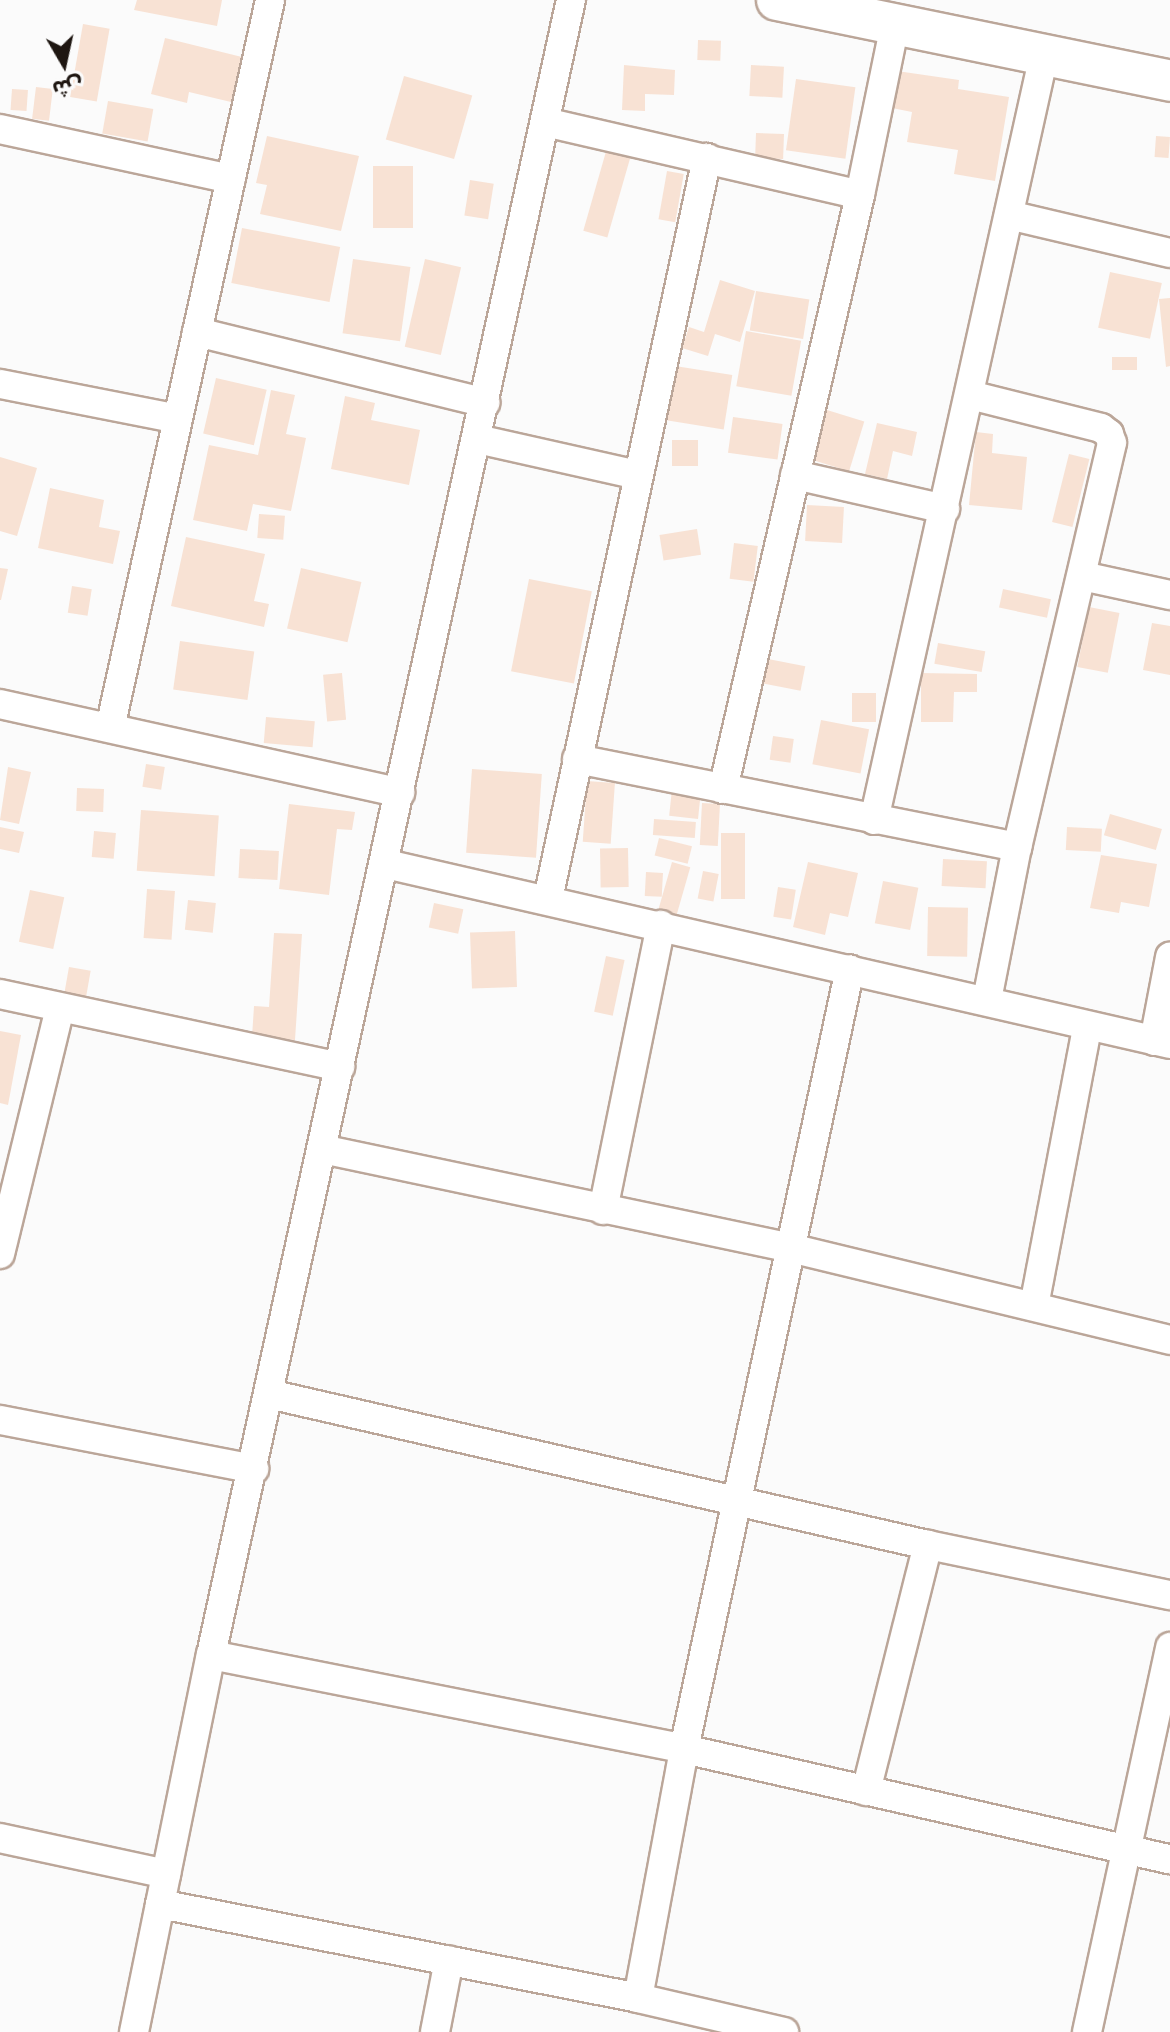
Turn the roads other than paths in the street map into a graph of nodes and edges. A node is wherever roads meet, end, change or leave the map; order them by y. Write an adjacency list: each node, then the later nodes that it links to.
1 (270, 0): 10 (street)
2 (571, 0): 7 (street)
3 (777, 0): 4 (street)
4 (895, 25): 5 (street); 11 (street)
5 (1044, 55): 6 (street); 12 (street)
6 (1170, 81)
7 (545, 122): 9 (street); 17 (street)
8 (0, 129): 10 (street)
9 (707, 158): 11 (street); 20 (street)
10 (231, 179): 14 (street)
11 (860, 195): 21 (street)
12 (1009, 215): 13 (street); 16 (street)
13 (1170, 253)
14 (197, 332): 17 (street); 18 (street)
15 (0, 384): 18 (street)
16 (970, 395): 22 (street); 23 (street)
17 (485, 403): 19 (street)
18 (178, 419): 26 (street)
19 (477, 439): 20 (street); 29 (street)
20 (638, 475): 27 (street)
21 (795, 475): 22 (street); 28 (street)
22 (945, 509): 30 (street)
23 (1082, 576): 24 (street); 31 (street)
24 (1170, 595)
25 (0, 704): 26 (street)
26 (110, 728): 29 (street)
27 (577, 759): 28 (street); 33 (street)
28 (723, 789): 30 (street)
29 (400, 793): 32 (street)
30 (874, 820): 31 (street)
31 (1017, 847): 38 (street)
32 (386, 864): 33 (street); 42 (street)
33 (548, 899): 34 (street)
34 (661, 925): 36 (street); 44 (street)
35 (1170, 957): 41 (street)
36 (850, 969): 38 (street); 45 (street)
37 (0, 994): 39 (street)
38 (987, 1000): 40 (street)
39 (60, 1008): 42 (street); 46 (street)
40 (1087, 1027): 41 (street); 47 (street)
41 (1162, 1042)
42 (340, 1067): 43 (street)
43 (322, 1149): 44 (street); 49 (street)
44 (603, 1210): 45 (street)
45 (790, 1248): 47 (street); 52 (street)
46 (0, 1254)
47 (1034, 1306): 48 (street)
48 (1170, 1340)
49 (269, 1394): 51 (street); 52 (street)
50 (0, 1420): 51 (street)
51 (254, 1469): 56 (street)
52 (739, 1499): 53 (street); 57 (street)
53 (928, 1545): 54 (street); 58 (street)
54 (1170, 1595)
55 (1170, 1647): 60 (street)
56 (211, 1655): 57 (street); 62 (street)
57 (684, 1749): 58 (street); 65 (street)
58 (866, 1791): 60 (street)
59 (0, 1838): 62 (street)
60 (1126, 1850): 61 (street); 69 (street)
61 (1170, 1859)
62 (166, 1874): 63 (street)
63 (160, 1904): 64 (street); 66 (street)
64 (449, 1960): 65 (street); 67 (street)
65 (638, 1998): 68 (street)
66 (134, 2032)
67 (435, 2032)
68 (784, 2032)
69 (1087, 2032)

